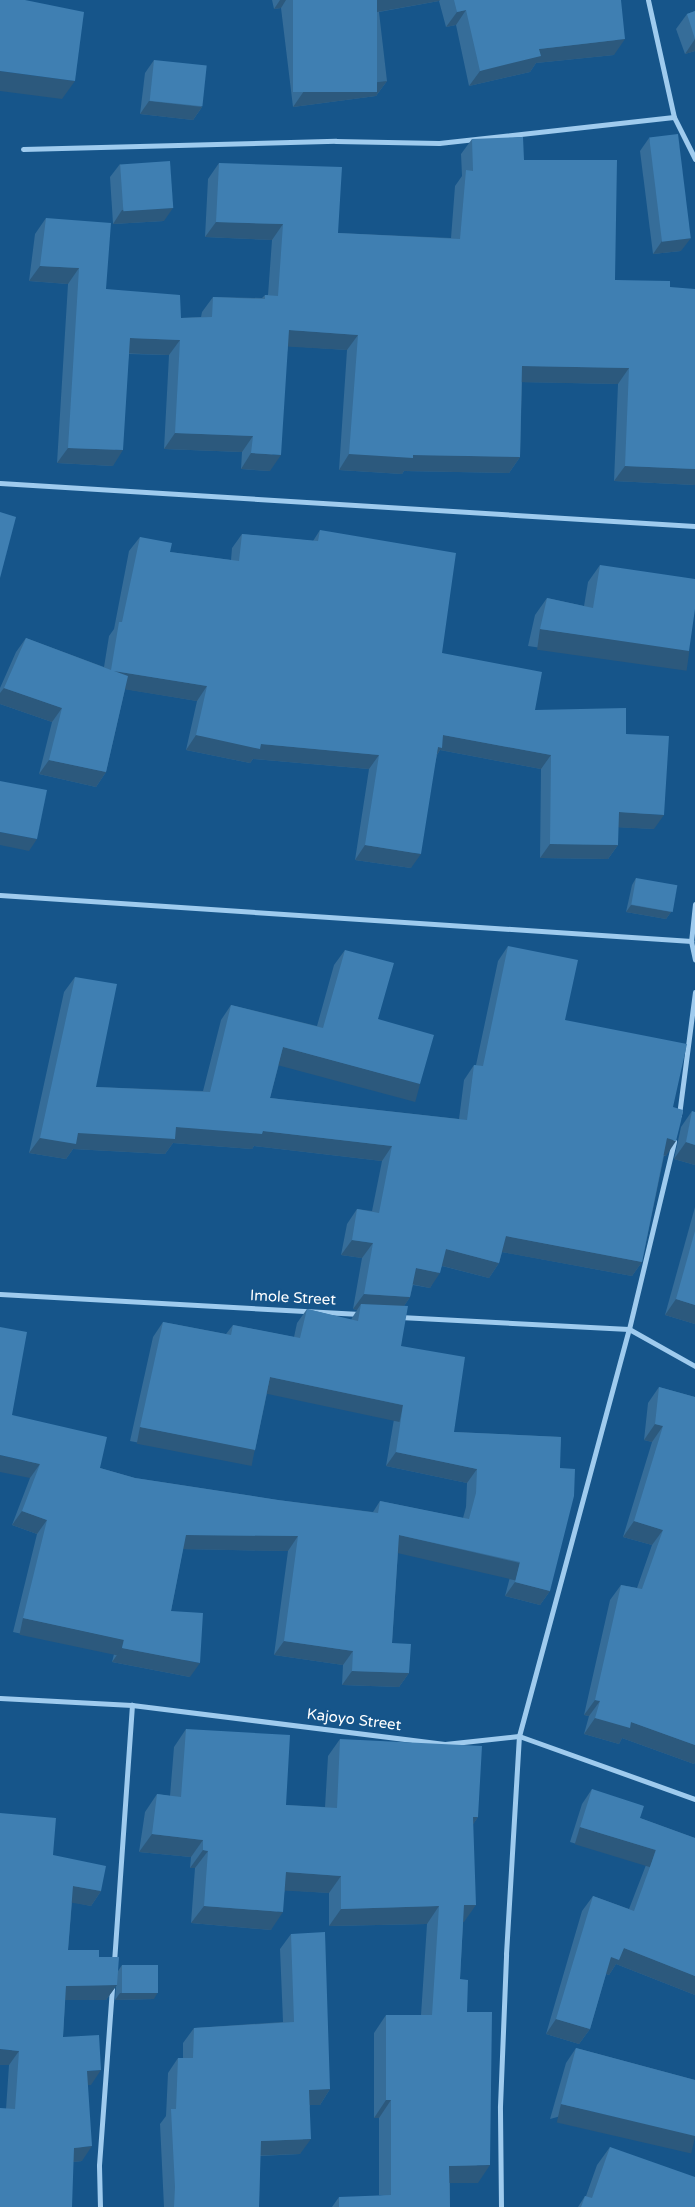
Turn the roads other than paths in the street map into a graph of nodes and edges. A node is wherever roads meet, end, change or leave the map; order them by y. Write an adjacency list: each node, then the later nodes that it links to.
1 (648, 0): 2 (street)
2 (674, 117): 3 (street); 4 (street)
3 (23, 149)
4 (695, 159)
5 (0, 483): 6 (street)
6 (695, 526)
7 (0, 895): 9 (street)
8 (695, 904): 9 (street)
9 (692, 941): 10 (street)
10 (695, 960)
11 (695, 992): 12 (street)
12 (678, 1119)
13 (675, 1137): 17 (street)
14 (0, 1294): 15 (street, Imole Street)
15 (364, 1314)
16 (393, 1316): 17 (street)
17 (629, 1329): 18 (street); 21 (street)
18 (695, 1366)
19 (0, 1698): 20 (street, Kajoyo Street)
20 (132, 1705): 21 (street, Kajoyo Street); 23 (street)
21 (519, 1736): 22 (street, Kajoyo Street); 26 (street)
22 (695, 1799)
23 (113, 1969)
24 (112, 1979): 25 (street)
25 (100, 2207)
26 (502, 2207)

